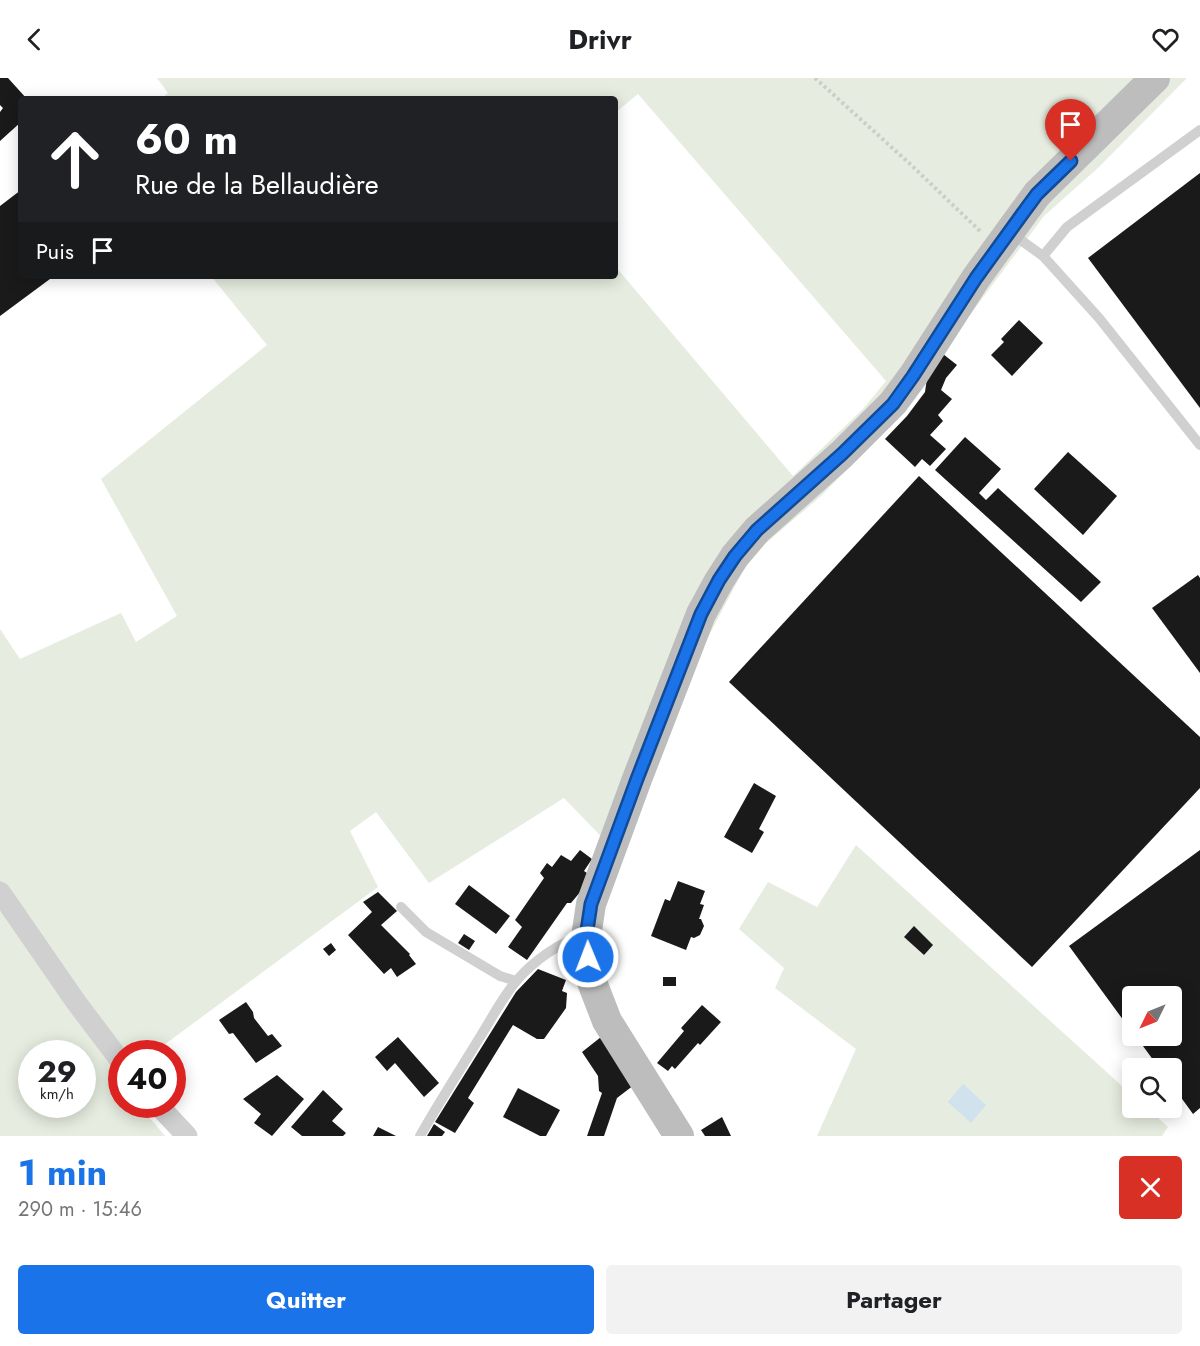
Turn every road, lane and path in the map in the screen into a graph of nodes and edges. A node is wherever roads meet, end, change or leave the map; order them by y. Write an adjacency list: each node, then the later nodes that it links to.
1 (815, 78): 4 (path)
2 (1155, 78): 4 (street)
3 (1200, 130): 5 (lane)
4 (1003, 241): 5 (lane); 9 (street)
5 (1043, 256): 6 (lane)
6 (1200, 445)
7 (0, 892): 11 (street)
8 (401, 907): 10 (lane)
9 (586, 937): 10 (lane); 15 (street)
10 (516, 981): 14 (lane)
11 (108, 1044)
12 (170, 1118): 13 (street)
13 (187, 1136)
14 (420, 1136)
15 (680, 1136)

